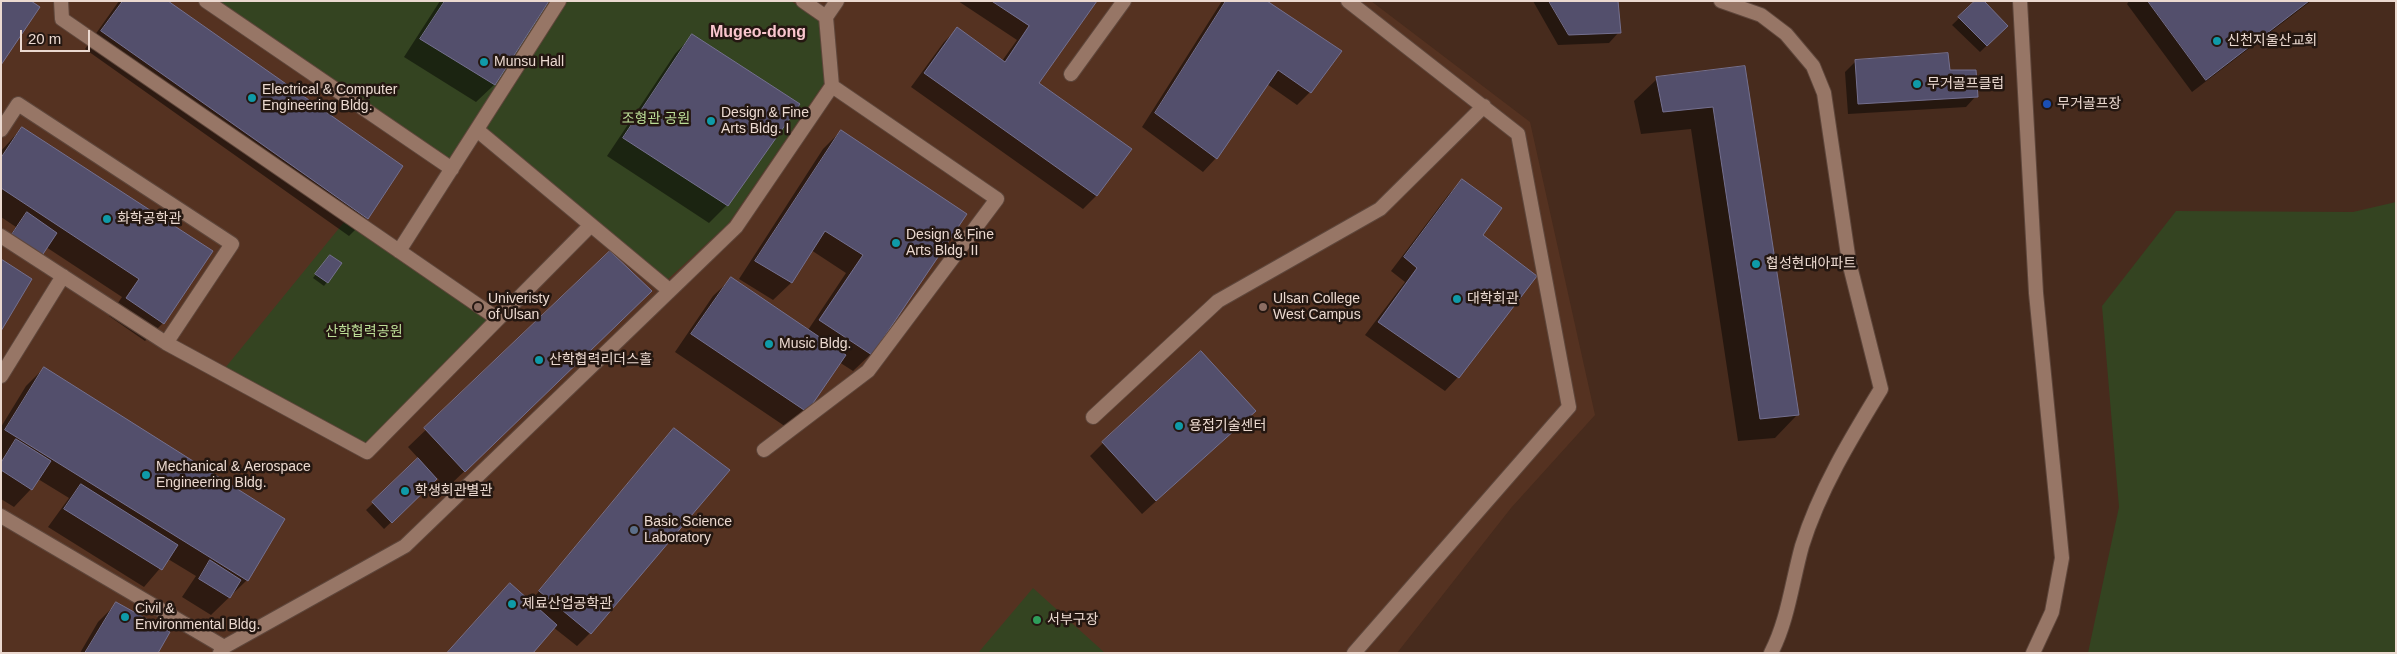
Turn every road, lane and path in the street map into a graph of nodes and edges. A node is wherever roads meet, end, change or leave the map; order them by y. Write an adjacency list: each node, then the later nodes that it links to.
1 (61, 1): 19 (street)
2 (206, 1): 16 (street)
3 (559, 1): 15 (street)
4 (803, 1): 10 (street)
5 (837, 1): 10 (street)
6 (1124, 1): 11 (street)
7 (1348, 1): 13 (street)
8 (1721, 1): 30 (street)
9 (2020, 1): 31 (street)
10 (826, 17): 12 (street)
11 (1071, 74)
12 (832, 86): 21 (street); 26 (street)
13 (1484, 106): 25 (street); 29 (street)
14 (1, 130): 23 (street)
15 (477, 130): 16 (street); 17 (street)
16 (452, 169): 19 (street)
17 (591, 225): 21 (street); 22 (street)
18 (1, 236): 20 (street)
19 (399, 251): 22 (street)
20 (63, 276): 23 (street); 24 (street)
21 (669, 290): 28 (street)
22 (498, 319): 23 (street)
23 (166, 343)
24 (1, 376)
25 (1093, 417)
26 (764, 450)
27 (1, 516): 28 (street)
28 (222, 650)
29 (1354, 653)
30 (1771, 653)
31 (2033, 653)

